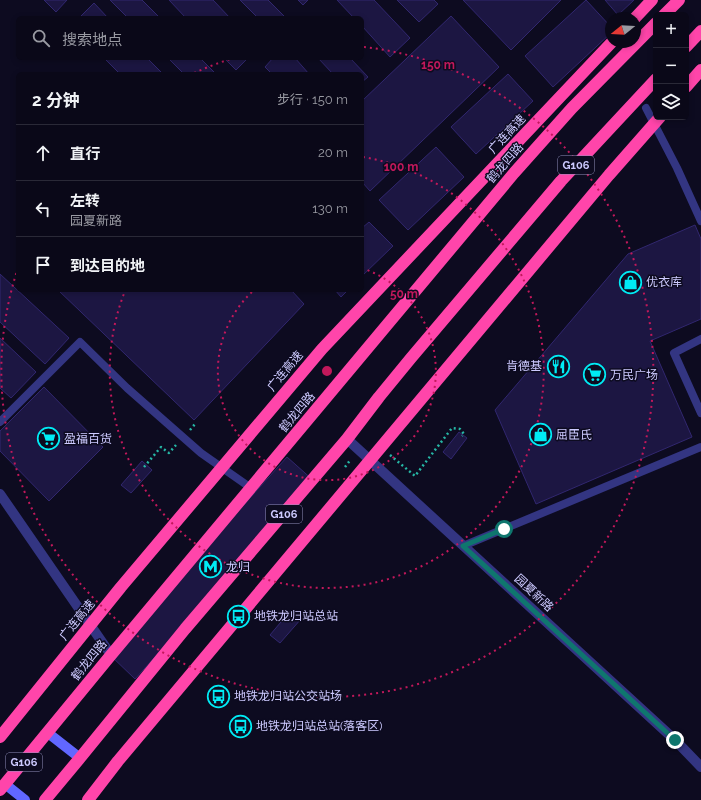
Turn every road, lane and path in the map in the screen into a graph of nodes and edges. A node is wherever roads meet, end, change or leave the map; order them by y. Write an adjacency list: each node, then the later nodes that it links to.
1 (652, 0): 3 (highway)
2 (679, 0): 4 (highway)
3 (641, 12)
4 (667, 12)
5 (653, 26): 27 (highway, 鹤龙四路 / G106)
6 (701, 31): 7 (highway)
7 (689, 44)
8 (606, 48): 32 (highway, 广连高速, bridge)
9 (701, 70): 11 (highway)
10 (653, 82): 21 (highway, G106)
11 (689, 84)
12 (646, 108): 14 (lane)
13 (657, 120): 38 (highway, bridge)
14 (701, 221)
15 (701, 339): 16 (lane)
16 (701, 413)
17 (0, 422): 20 (lane)
18 (194, 424): 20 (path)
19 (462, 436): 24 (path)
20 (183, 437): 26 (path); 27 (lane)
21 (347, 439): 23 (street, 园夏新路); 33 (highway, G106)
22 (701, 448): 29 (lane)
23 (359, 450): 25 (path); 29 (street, 园夏新路)
24 (386, 452)
25 (345, 467)
26 (144, 468)
27 (251, 488): 30 (highway, 鹤龙四路 / G106)
28 (0, 494): 30 (street)
29 (463, 546): 34 (street, 园夏新路)
30 (111, 655): 31 (highway, 鹤龙四路 / G106)
31 (48, 733): 33 (street); 35 (highway, 鹤龙四路 / G106)
32 (0, 737)
33 (80, 758): 37 (highway, G106)
34 (700, 764)
35 (2, 787): 36 (street)
36 (25, 800)
37 (44, 800)
38 (88, 800)

